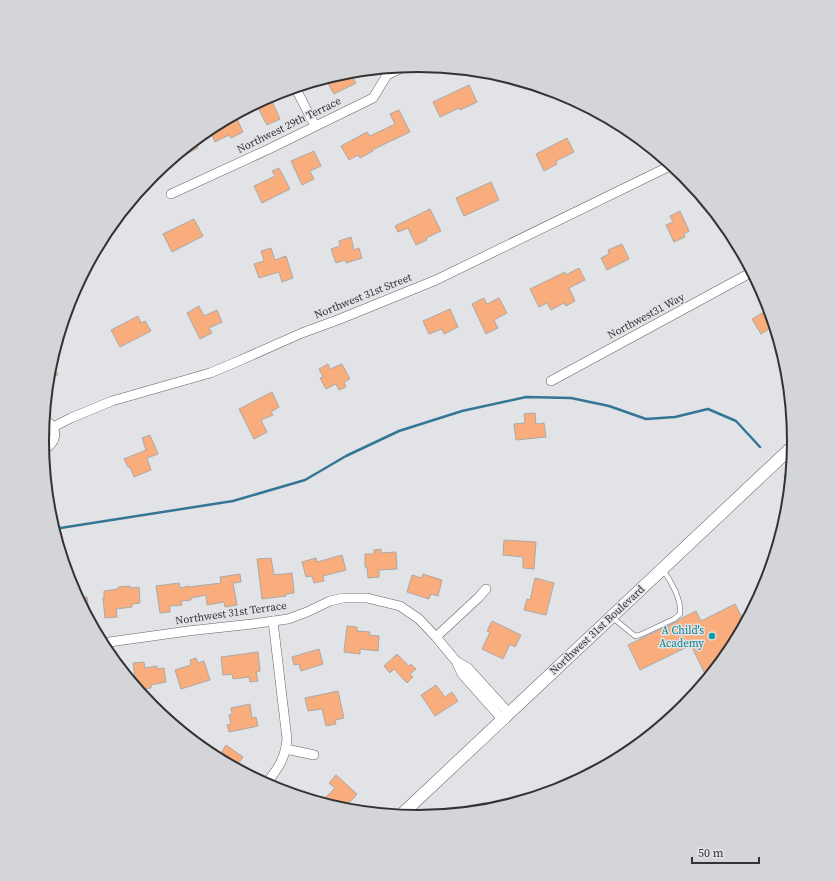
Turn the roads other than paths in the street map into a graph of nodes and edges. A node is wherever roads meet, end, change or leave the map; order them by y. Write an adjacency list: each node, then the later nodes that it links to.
1 (393, 72): 3 (street, Northwest 29th Terrace)
2 (297, 92): 3 (street)
3 (315, 126): 5 (street, Northwest 29th Terrace)
4 (666, 168): 9 (street, Northwest 31st Street)
5 (171, 194)
6 (748, 274): 7 (street, Northwest31 Way)
7 (551, 381)
8 (50, 423): 9 (street)
9 (53, 427): 10 (street)
10 (49, 446)
11 (786, 453): 12 (street, Northwest 31st Boulevard)
12 (662, 570): 14 (street, Northwest 31st Boulevard); 14 (lane)
13 (486, 589): 16 (street)
14 (612, 617): 18 (street, Northwest 31st Boulevard)
15 (273, 621): 16 (street, Northwest 31st Terrace); 17 (street, Northwest 31st Terrace); 19 (street)
16 (436, 637): 18 (street, Northwest 31st Terrace)
17 (109, 642)
18 (505, 716): 22 (street, Northwest 31st Boulevard)
19 (286, 749): 20 (street); 21 (street)
20 (314, 755)
21 (271, 778)
22 (407, 810)

